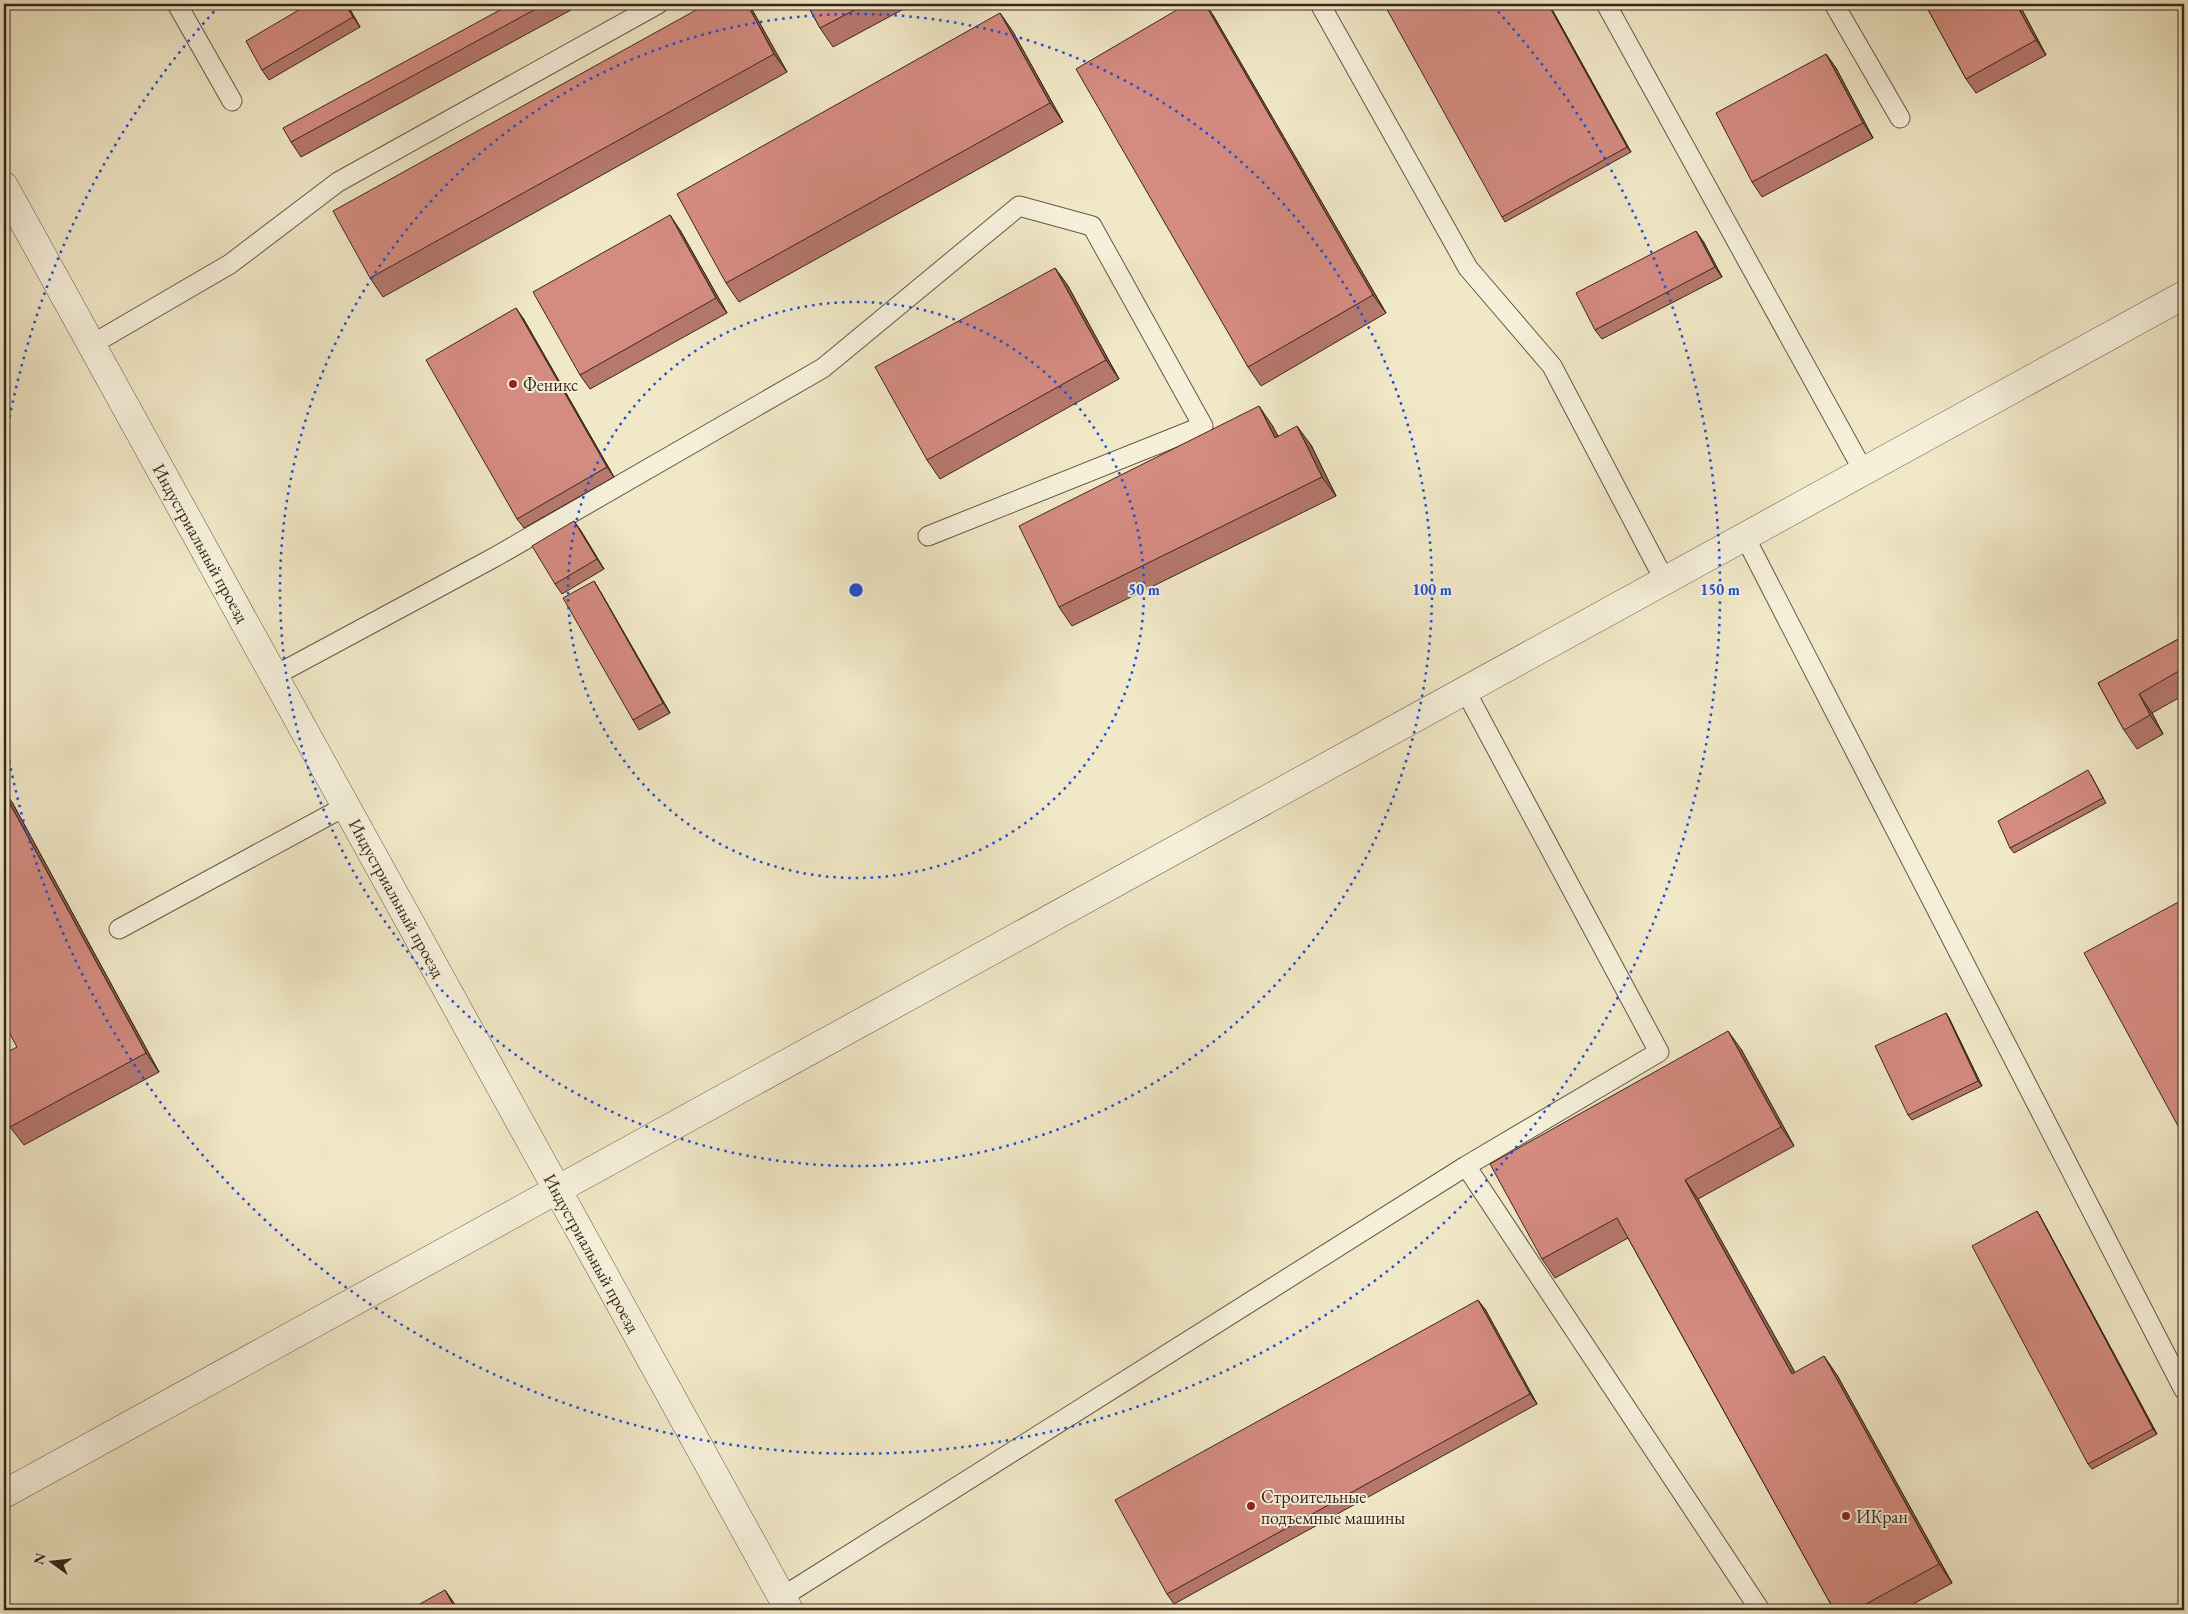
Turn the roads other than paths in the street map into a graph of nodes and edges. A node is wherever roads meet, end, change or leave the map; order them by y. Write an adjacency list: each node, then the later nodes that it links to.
1 (658, 4): 10 (lane)
2 (1320, 4): 14 (lane)
3 (1606, 4): 11 (lane)
4 (1834, 4): 7 (lane)
5 (185, 6): 6 (lane)
6 (232, 101)
7 (1900, 118)
8 (4, 186): 10 (street, Индустриальный проезд)
9 (2184, 295): 11 (street)
10 (91, 345): 15 (street, Индустриальный проезд)
11 (1864, 472): 13 (street)
12 (928, 536): 15 (lane)
13 (1745, 537): 14 (street); 21 (lane)
14 (1664, 581): 16 (street)
15 (274, 676): 17 (street, Индустриальный проезд)
16 (1465, 690): 19 (lane); 20 (street)
17 (346, 806): 18 (lane); 20 (street, Индустриальный проезд)
18 (119, 929)
19 (1466, 1166): 23 (lane); 24 (lane)
20 (557, 1189): 22 (street); 23 (street, Индустриальный проезд)
21 (2184, 1390)
22 (4, 1494)
23 (786, 1604)
24 (1760, 1610)

